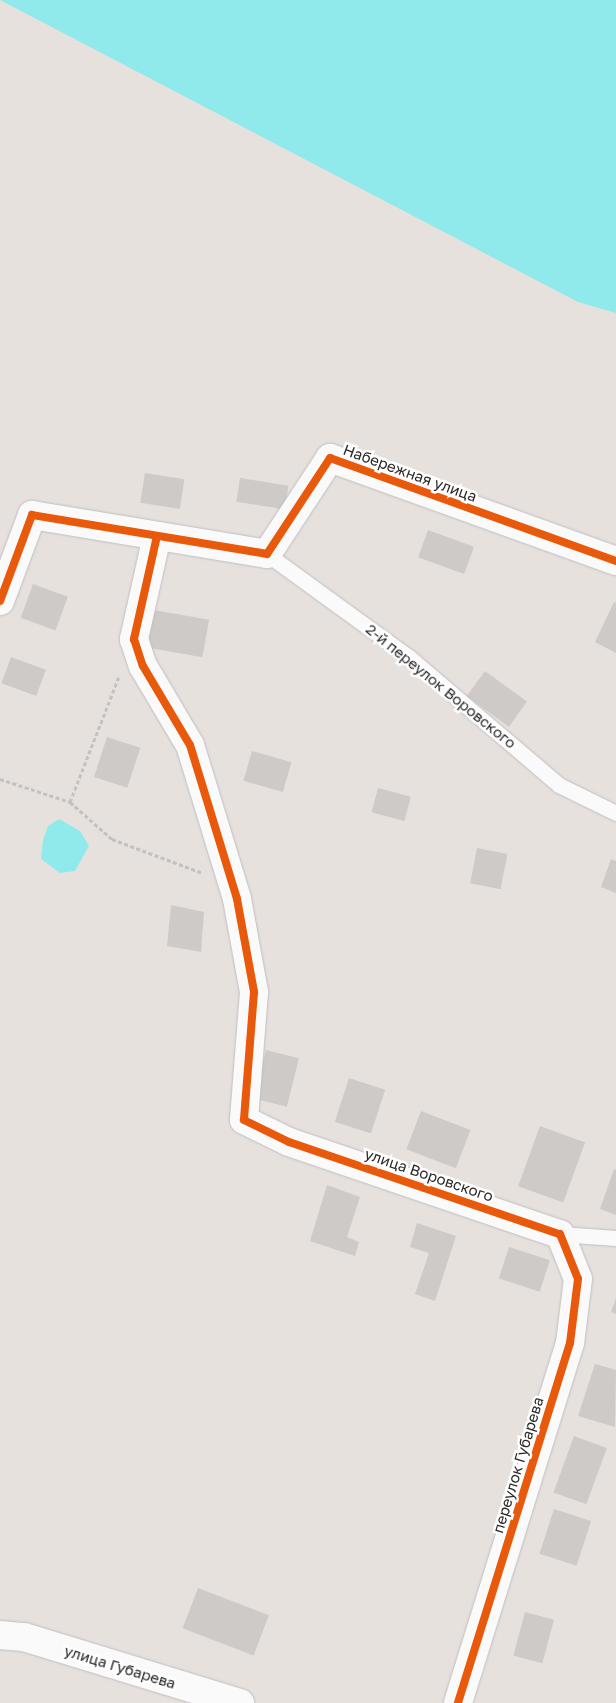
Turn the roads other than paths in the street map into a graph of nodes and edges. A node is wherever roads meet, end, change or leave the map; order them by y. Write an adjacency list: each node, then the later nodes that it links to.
1 (157, 536): 2 (street); 4 (street); 6 (street, улица Воровского)
2 (267, 554): 3 (street, Набережная улица); 5 (lane, 2-й переулок Воровского)
3 (616, 561)
4 (0, 600)
5 (616, 813)
6 (560, 1234): 7 (lane, улица Воровского); 10 (street, переулок Губарева)
7 (616, 1238)
8 (0, 1635): 9 (street, улица Губарева)
9 (240, 1703)
10 (458, 1703)

